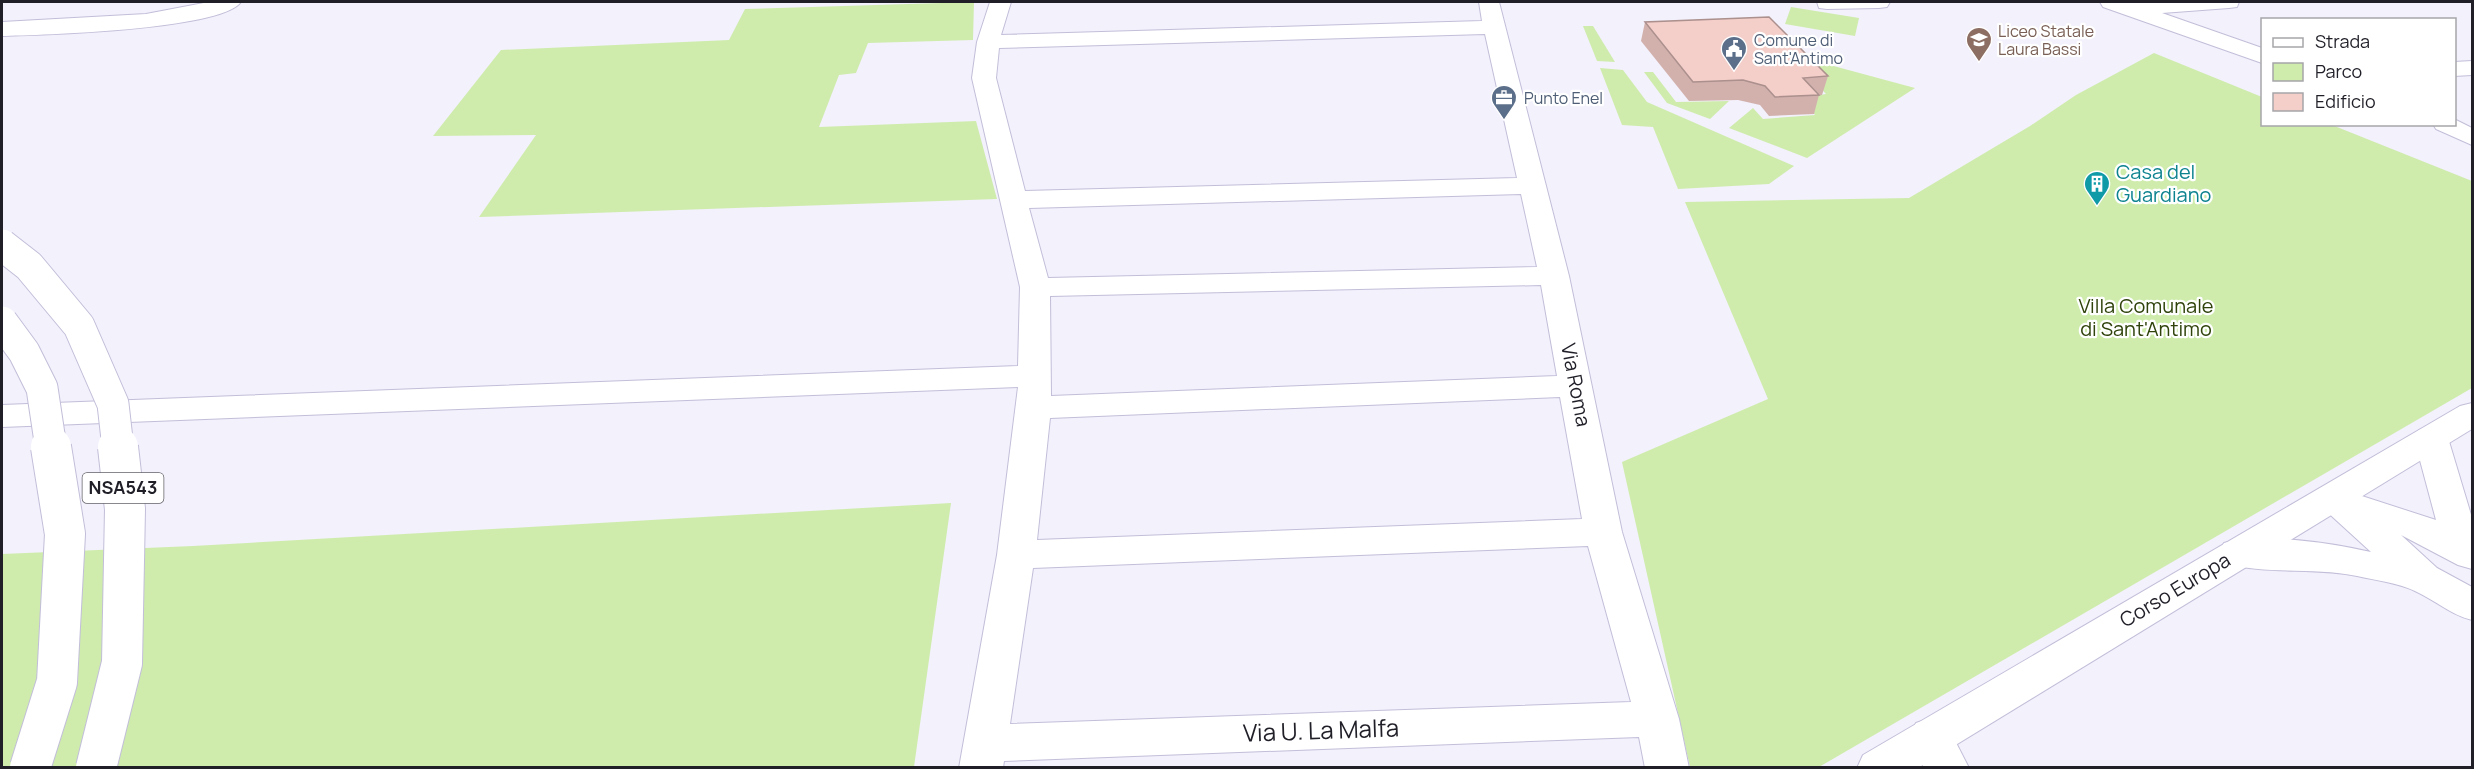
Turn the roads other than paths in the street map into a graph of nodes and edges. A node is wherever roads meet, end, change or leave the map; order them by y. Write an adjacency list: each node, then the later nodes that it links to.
1 (230, 2): 8 (main road)
2 (1000, 2): 9 (main road)
3 (1879, 2): 5 (main road)
4 (2229, 2): 6 (main road)
5 (1827, 3)
6 (2119, 5): 10 (main road)
7 (1492, 14): 9 (main road); 15 (main road, Via Roma)
8 (2, 29)
9 (988, 42): 16 (main road)
10 (2261, 56)
11 (2472, 68): 12 (main road)
12 (2456, 69)
13 (2449, 126): 14 (main road)
14 (2472, 137)
15 (1533, 186): 16 (main road); 18 (main road, Via Roma)
16 (1013, 200): 19 (main road)
17 (2, 245): 38 (main road, NSA543, bridge)
18 (1554, 276): 19 (main road); 21 (main road, Via Roma)
19 (1035, 287): 22 (main road)
20 (2, 322): 37 (main road, NSA543, bridge)
21 (1577, 386): 22 (main road); 27 (main road, Via Roma)
22 (1034, 392): 24 (main road); 30 (main road)
23 (2472, 414): 25 (main road, Corso Europa)
24 (2, 416)
25 (2431, 438): 26 (main road, Corso Europa); 28 (main road)
26 (2331, 499): 29 (main road, Corso Europa); 31 (main road); 32 (main road)
27 (1603, 532): 30 (main road); 34 (main road, Via Roma)
28 (2472, 548)
29 (2237, 553): 32 (main road); 35 (main road, Corso Europa)
30 (1016, 555): 36 (main road)
31 (2472, 555)
32 (2424, 578): 33 (main road)
33 (2472, 605)
34 (1657, 719): 36 (main road, Via U. La Malfa); 39 (main road, Via Roma)
35 (1939, 752): 40 (main road, Corso Europa)
36 (983, 755)
37 (30, 768)
38 (96, 768)
39 (1667, 768)
40 (1879, 768)

